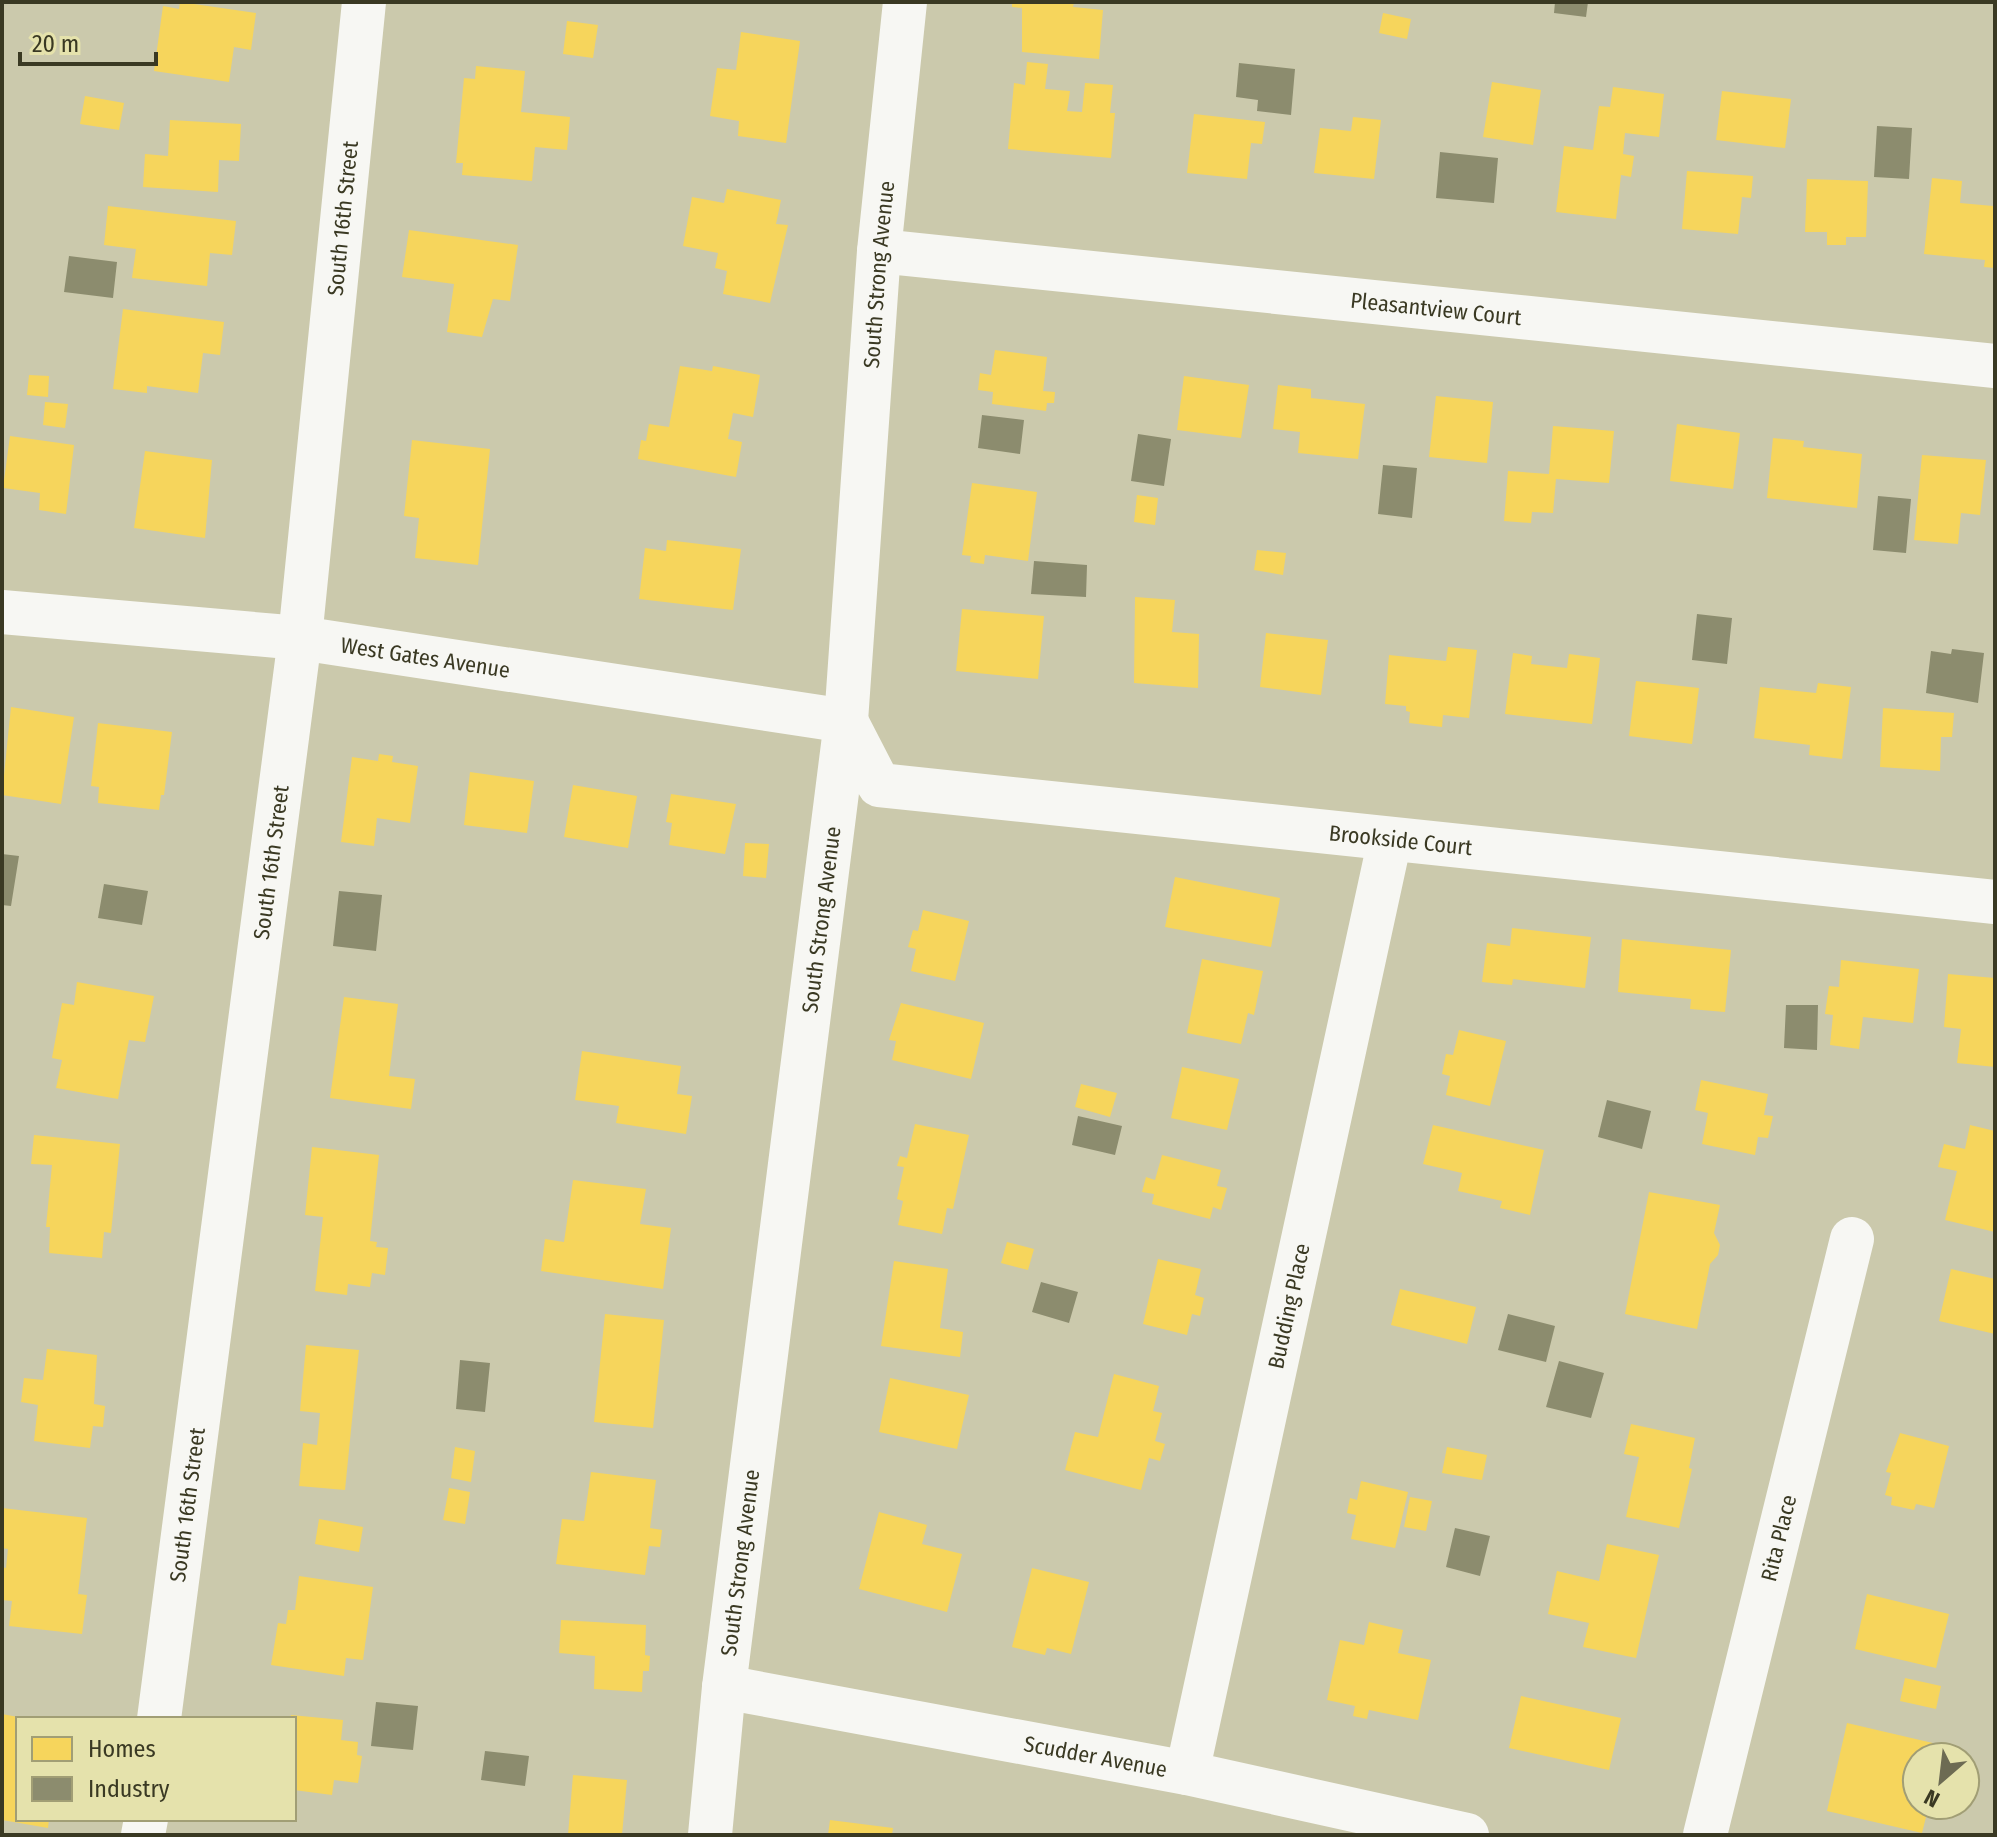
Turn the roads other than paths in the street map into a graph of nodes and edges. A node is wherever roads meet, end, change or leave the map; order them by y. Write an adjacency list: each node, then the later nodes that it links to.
1 (364, 2): 6 (street, South 16th Street)
2 (905, 2): 3 (street, South Strong Avenue)
3 (879, 251): 4 (street, Pleasantview Court); 7 (street, South Strong Avenue)
4 (1995, 366)
5 (2, 612): 6 (street, West Gates Avenue)
6 (300, 638): 7 (street, West Gates Avenue); 12 (street, South 16th Street)
7 (846, 721): 8 (street, Brookside Court); 11 (street, South Strong Avenue)
8 (1390, 839): 9 (street, Brookside Court); 13 (street, Budding Place)
9 (1995, 902)
10 (1852, 1239): 16 (street, Rita Place)
11 (724, 1687): 13 (street, Scudder Avenue); 14 (street, South Strong Avenue)
12 (159, 1717)
13 (1187, 1773): 15 (street, Scudder Avenue)
14 (710, 1835)
15 (1467, 1835)
16 (1705, 1835)

